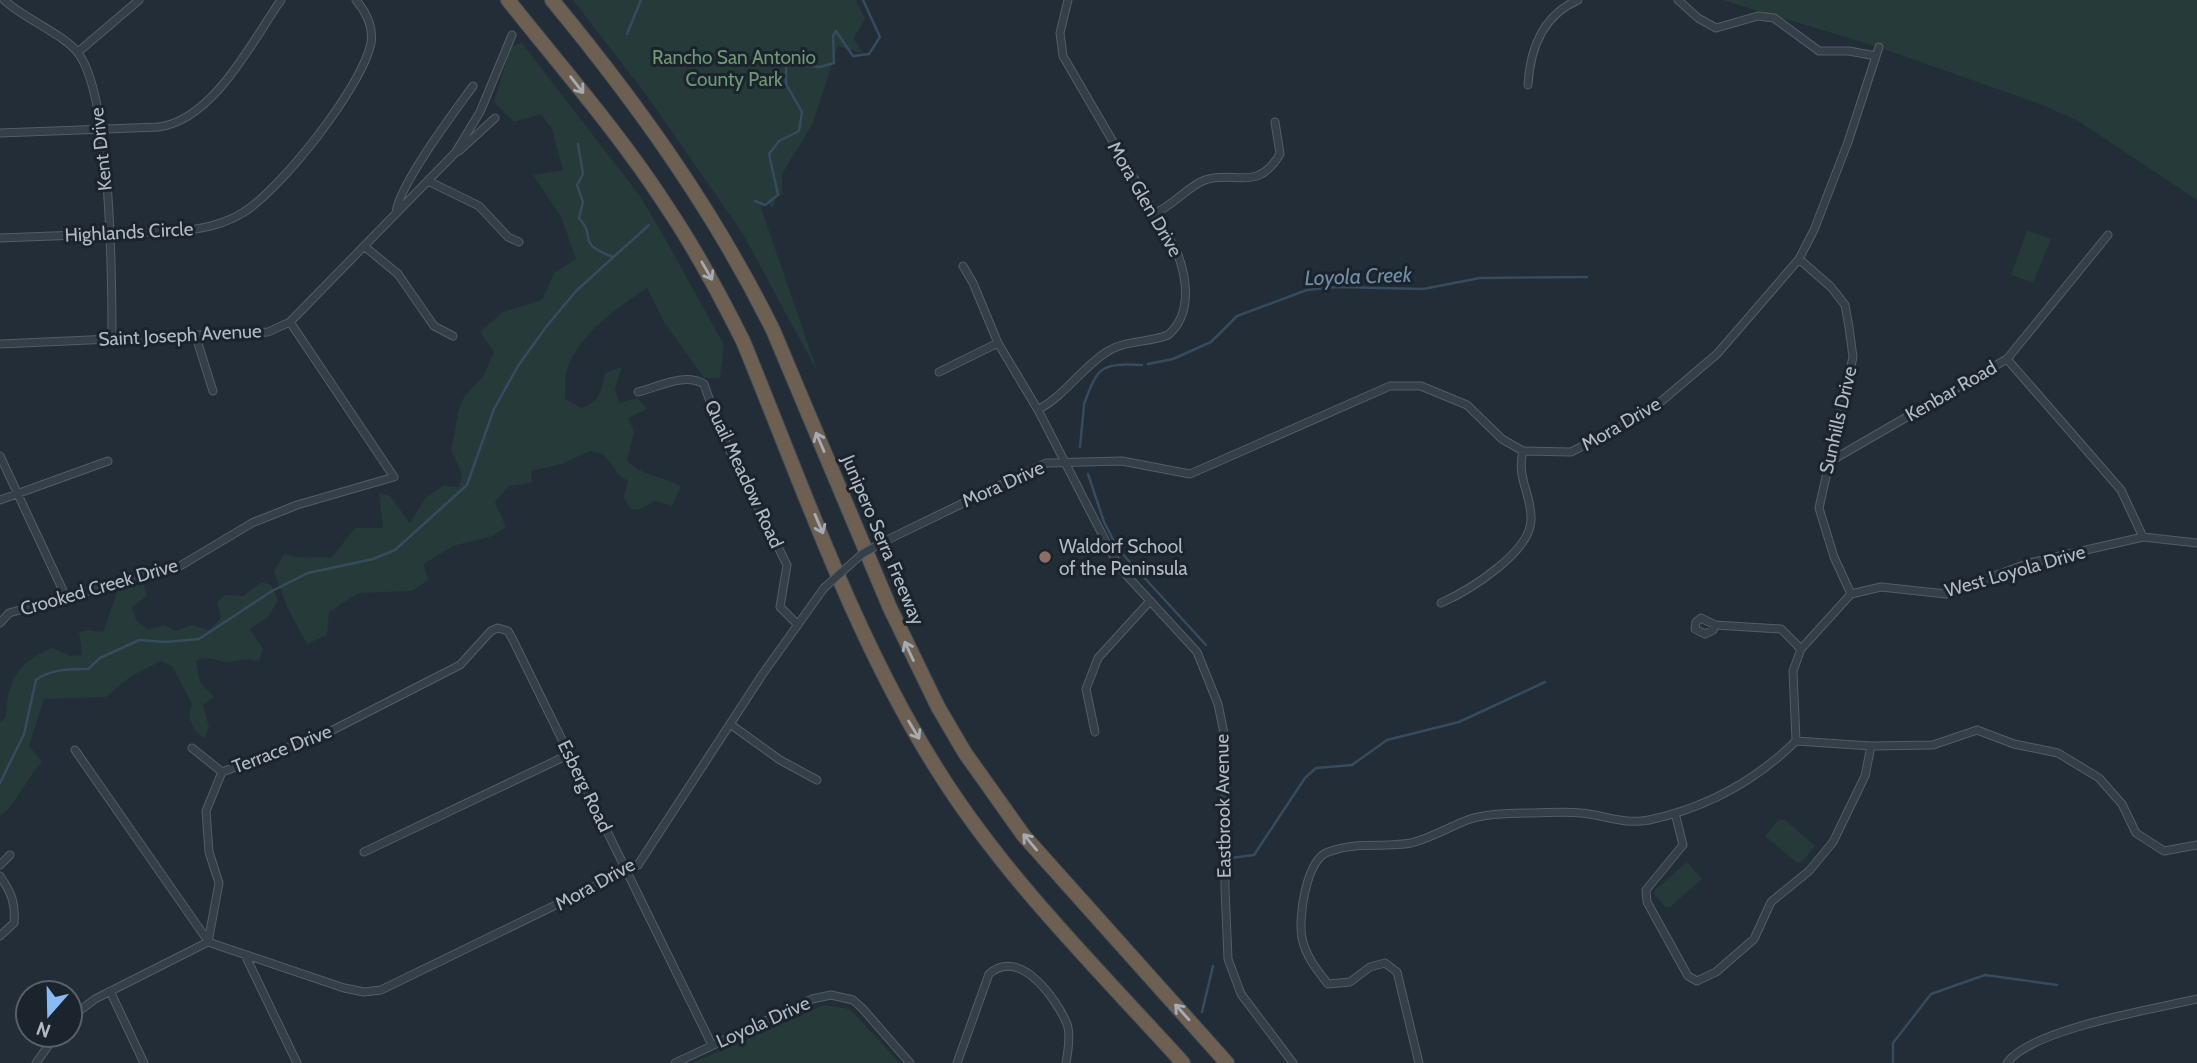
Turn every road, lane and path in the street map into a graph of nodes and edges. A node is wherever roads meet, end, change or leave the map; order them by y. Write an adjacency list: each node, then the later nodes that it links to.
1 (4, 0): 12 (street, Kent Drive)
2 (139, 0): 12 (street)
3 (281, 0): 18 (street)
4 (356, 0): 24 (street, Highlands Circle)
5 (1068, 0): 23 (street, Mora Glen Drive)
6 (1578, 0): 14 (street)
7 (1678, 0): 13 (street)
8 (510, 3): 89 (highway, one-way to 89)
9 (554, 3): 90 (highway, Junipero Serra Freeway, one-way to 9)
10 (512, 35): 20 (street, Saint Joseph Avenue)
11 (1879, 47): 13 (street, Mora Drive)
12 (78, 52): 18 (street, Kent Drive)
13 (1876, 56): 29 (street, Mora Drive)
14 (1528, 85)
15 (473, 86): 22 (street, Saint Joseph Avenue)
16 (495, 118): 20 (street)
17 (1275, 122): 23 (street)
18 (101, 130): 19 (street); 24 (street, Kent Drive)
19 (0, 133)
20 (455, 153): 21 (street, Saint Joseph Avenue)
21 (428, 181): 22 (street, Saint Joseph Avenue); 27 (street)
22 (396, 214): 28 (street, Saint Joseph Avenue)
23 (1153, 214): 41 (street, Mora Glen Drive)
24 (108, 232): 26 (street, Highlands Circle); 34 (street, Kent Drive)
25 (2108, 235): 37 (street, Kenbar Road)
26 (0, 238)
27 (519, 242)
28 (364, 246): 31 (street, Saint Joseph Avenue); 33 (street)
29 (1799, 259): 42 (street, Mora Drive); 46 (street, Sunhills Drive)
30 (963, 266): 35 (street, Eastbrook Avenue)
31 (290, 322): 32 (street, Saint Joseph Avenue); 52 (street, Crooked Creek Drive)
32 (195, 334): 34 (street, Saint Joseph Avenue); 39 (street)
33 (453, 336)
34 (112, 339): 36 (street, Saint Joseph Avenue)
35 (998, 343): 38 (street); 41 (street, Eastbrook Avenue)
36 (0, 344)
37 (2007, 359): 46 (street, Kenbar Road); 49 (street)
38 (939, 372)
39 (213, 391)
40 (638, 392): 56 (street, Quail Meadow Road)
41 (1038, 410): 45 (street, Eastbrook Avenue)
42 (1523, 451): 45 (street, Mora Drive); 54 (street)
43 (0, 456): 47 (street)
44 (108, 461): 47 (street)
45 (1065, 461): 53 (street, Eastbrook Avenue); 56 (street, Mora Drive, bridge)
46 (1829, 462): 51 (street, Sunhills Drive)
47 (17, 492): 48 (street); 52 (street)
48 (0, 500)
49 (2143, 537): 50 (street, West Loyola Drive); 51 (street, West Loyola Drive)
50 (2197, 543)
51 (1851, 594): 59 (street)
52 (65, 597): 55 (street, Crooked Creek Drive)
53 (1150, 601): 61 (street); 91 (street, Eastbrook Avenue)
54 (1441, 603)
55 (0, 623)
56 (797, 625): 60 (street, Mora Drive)
57 (1715, 625): 59 (street)
58 (513, 640): 66 (street, Esberg Road); 67 (street, Terrace Drive)
59 (1801, 649): 62 (street)
60 (730, 724): 68 (street); 74 (street, Mora Drive)
61 (1095, 732)
62 (1796, 741): 63 (street); 69 (street)
63 (1871, 746): 69 (street); 70 (street)
64 (192, 748): 67 (street)
65 (75, 750): 77 (street)
66 (570, 754): 71 (street); 74 (street, Esberg Road)
67 (222, 772): 77 (street, Terrace Drive)
68 (817, 780)
69 (1675, 813): 92 (street)
70 (2197, 845)
71 (364, 852)
72 (10, 855): 73 (street)
73 (0, 865)
74 (626, 870): 78 (street, Mora Drive); 82 (street, Esberg Road)
75 (0, 876): 76 (street)
76 (0, 936)
77 (208, 942): 78 (street, Mora Drive); 79 (street)
78 (245, 955): 84 (street)
79 (110, 991): 81 (street); 83 (street)
80 (2197, 999): 93 (street)
81 (84, 1009)
82 (712, 1045): 85 (street, Loyola Drive); 86 (street, Loyola Drive)
83 (144, 1063)
84 (297, 1063)
85 (675, 1063)
86 (910, 1063)
87 (957, 1063): 88 (street)
88 (1066, 1063)
89 (1183, 1063)
90 (1227, 1063)
91 (1293, 1063)
92 (1419, 1063)
93 (2007, 1063)

